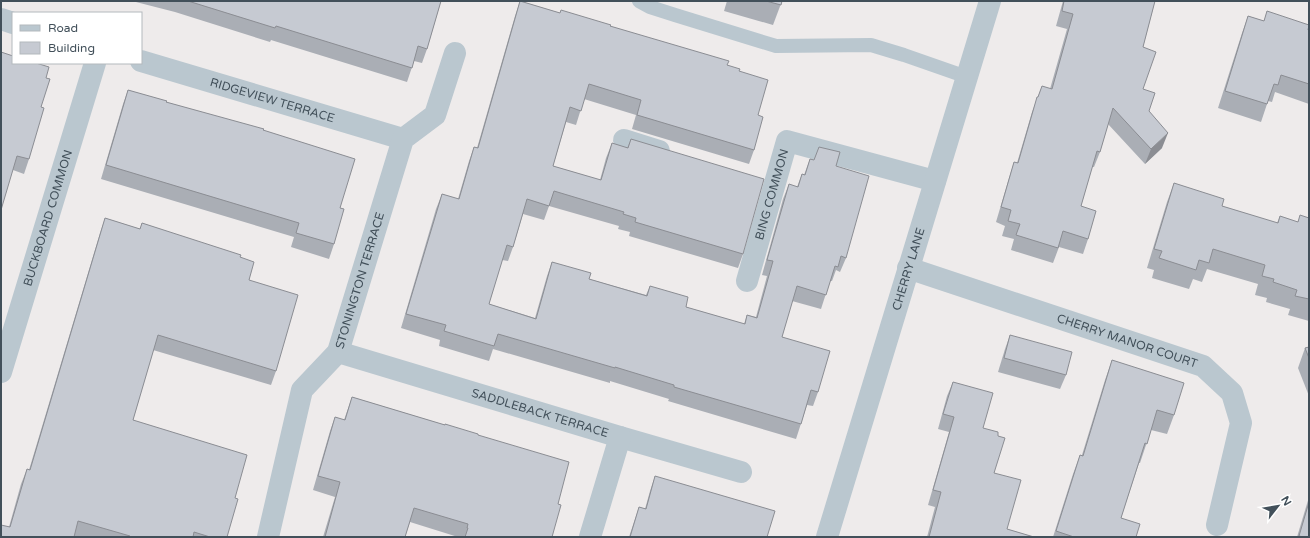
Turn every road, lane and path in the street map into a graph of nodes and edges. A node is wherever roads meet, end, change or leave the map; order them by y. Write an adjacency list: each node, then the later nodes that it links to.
1 (990, 1): 8 (street, CHERRY LANE)
2 (647, 3): 8 (lane)
3 (1, 19): 4 (street)
4 (12, 23)
5 (455, 53): 9 (street)
6 (142, 61): 9 (street, RIDGEVIEW TERRACE)
7 (95, 64): 18 (street, BUCKBOARD COMMON)
8 (967, 77): 13 (street, CHERRY LANE)
9 (403, 138): 17 (street, STONINGTON TERRACE)
10 (624, 140): 11 (street)
11 (677, 156)
12 (752, 178): 14 (street)
13 (935, 181): 14 (street, BING COMMON); 15 (street, CHERRY LANE)
14 (775, 185): 16 (street, BING COMMON)
15 (908, 268): 21 (street, CHERRY MANOR COURT); 24 (street, CHERRY LANE)
16 (747, 281)
17 (338, 352): 19 (street, SADDLEBACK TERRACE); 22 (street, STONINGTON TERRACE)
18 (1, 372)
19 (620, 437): 20 (street, SADDLEBACK TERRACE); 23 (street)
20 (742, 472)
21 (1217, 525)
22 (268, 537)
23 (590, 537)
24 (827, 537)

